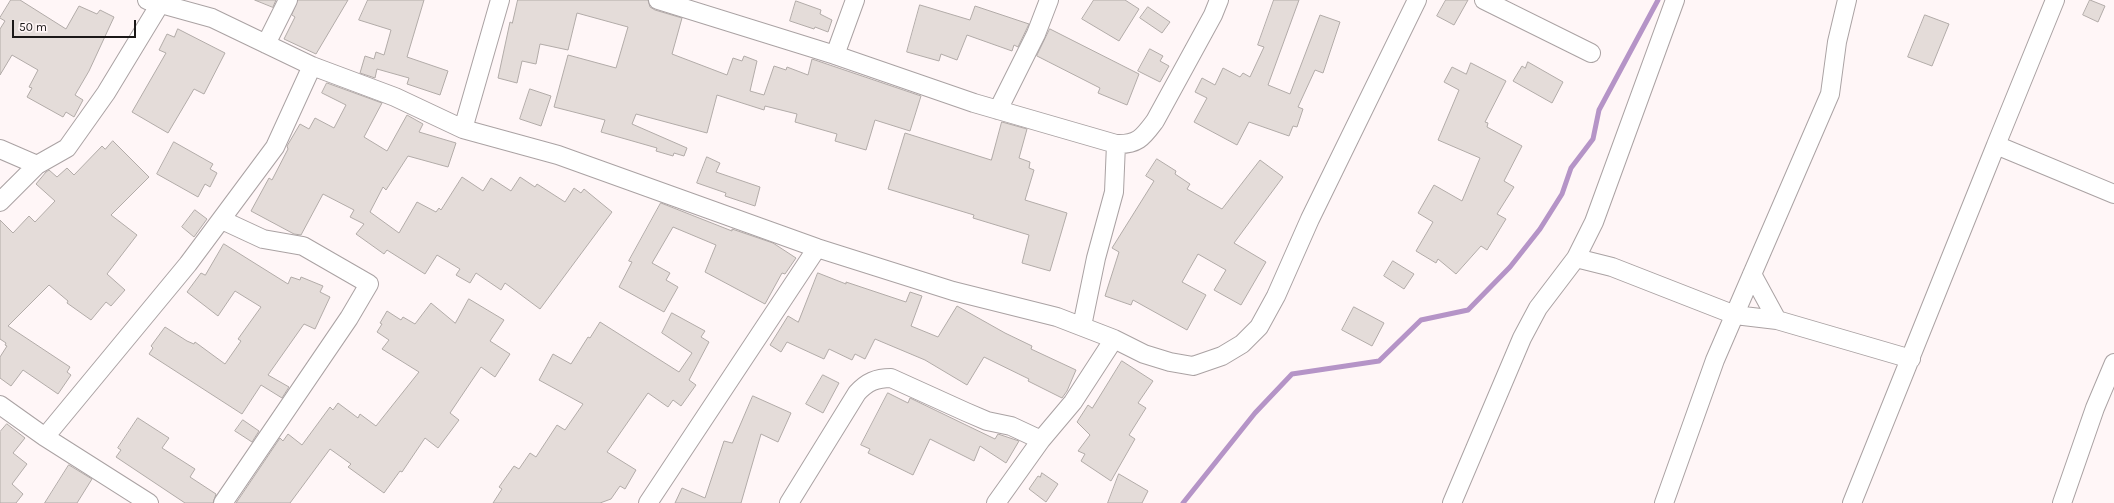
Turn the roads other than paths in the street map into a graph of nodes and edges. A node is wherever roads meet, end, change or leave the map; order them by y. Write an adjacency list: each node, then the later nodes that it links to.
1 (288, 0): 14 (street)
2 (500, 0): 19 (street)
3 (658, 0): 13 (street)
4 (856, 0): 16 (street)
5 (1049, 0): 18 (street)
6 (1219, 0): 20 (street)
7 (1417, 0): 33 (street)
8 (1484, 0): 15 (street)
9 (1675, 0): 28 (street)
10 (1847, 0): 29 (street)
11 (2055, 0): 21 (street)
12 (154, 2): 14 (street); 23 (street)
13 (689, 5): 16 (street)
14 (266, 44): 17 (street)
15 (1591, 53)
16 (836, 55): 18 (street)
17 (312, 66): 19 (street); 26 (street)
18 (998, 110): 20 (street)
19 (463, 129): 27 (street)
20 (1116, 144): 32 (street)
21 (1996, 145): 24 (street); 34 (street)
22 (0, 149): 23 (street)
23 (37, 165): 25 (street)
24 (2114, 194)
25 (0, 202)
26 (222, 220): 37 (street); 40 (street)
27 (817, 248): 32 (street); 41 (street)
28 (1576, 258): 30 (street); 44 (street)
29 (1752, 274): 30 (street); 31 (street)
30 (1735, 315): 31 (street); 45 (street)
31 (1777, 320): 34 (street)
32 (1082, 326): 33 (street)
33 (1114, 339): 38 (street)
34 (1911, 359): 46 (street)
35 (2114, 363): 47 (street)
36 (0, 405): 37 (street)
37 (44, 437): 39 (street)
38 (1041, 440): 42 (street); 43 (street)
39 (149, 503)
40 (223, 503)
41 (648, 503)
42 (789, 503)
43 (996, 503)
44 (1452, 503)
45 (1664, 503)
46 (1852, 503)
47 (2062, 503)

